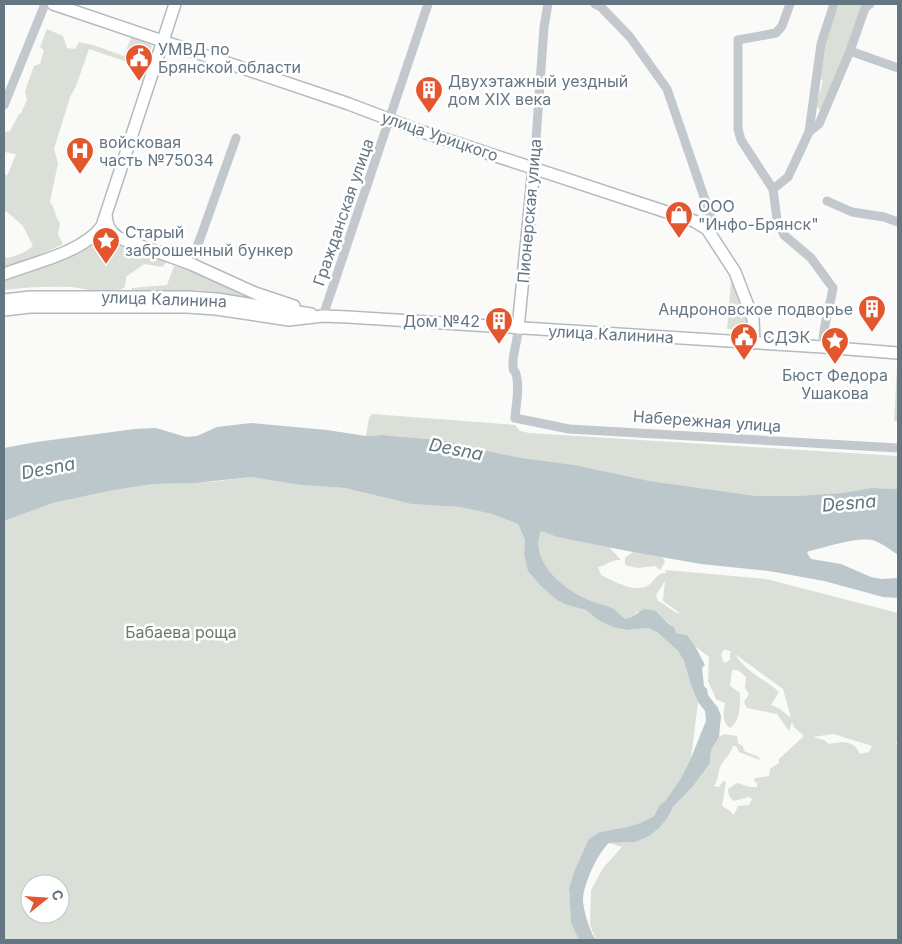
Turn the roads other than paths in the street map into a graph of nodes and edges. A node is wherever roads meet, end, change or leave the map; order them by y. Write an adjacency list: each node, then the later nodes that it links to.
1 (45, 4): 13 (street)
2 (53, 4): 10 (main road, улица Урицкого)
3 (174, 4): 10 (main road)
4 (428, 4): 14 (street, Гражданская улица)
5 (548, 4): 17 (street, Пионерская улица)
6 (595, 4): 22 (street)
7 (790, 4): 18 (street)
8 (834, 4): 15 (street)
9 (870, 4): 11 (street)
10 (162, 41): 14 (main road, улица Урицкого); 20 (main road)
11 (850, 51): 12 (street); 15 (street)
12 (898, 68)
13 (4, 105)
14 (390, 120): 17 (main road, улица Урицкого); 27 (street, Гражданская улица)
15 (809, 132): 18 (street)
16 (236, 138): 23 (street)
17 (534, 168): 22 (main road, улица Урицкого); 28 (main road, Пионерская улица)
18 (773, 189): 30 (street)
19 (828, 201): 21 (street)
20 (106, 210): 23 (main road); 24 (main road)
21 (898, 222)
22 (707, 230): 29 (main road, улица Урицкого)
23 (191, 264): 27 (main road)
24 (4, 274)
25 (4, 300): 27 (main road, улица Калинина)
26 (4, 310): 27 (main road, улица Калинина)
27 (323, 316): 28 (main road, улица Калинина)
28 (518, 328): 29 (main road, улица Калинина); 32 (street, Пионерская улица)
29 (754, 343): 30 (main road, улица Калинина)
30 (823, 347): 31 (main road, улица Калинина)
31 (898, 353)
32 (515, 418): 33 (street, Набережная улица)
33 (898, 448)

